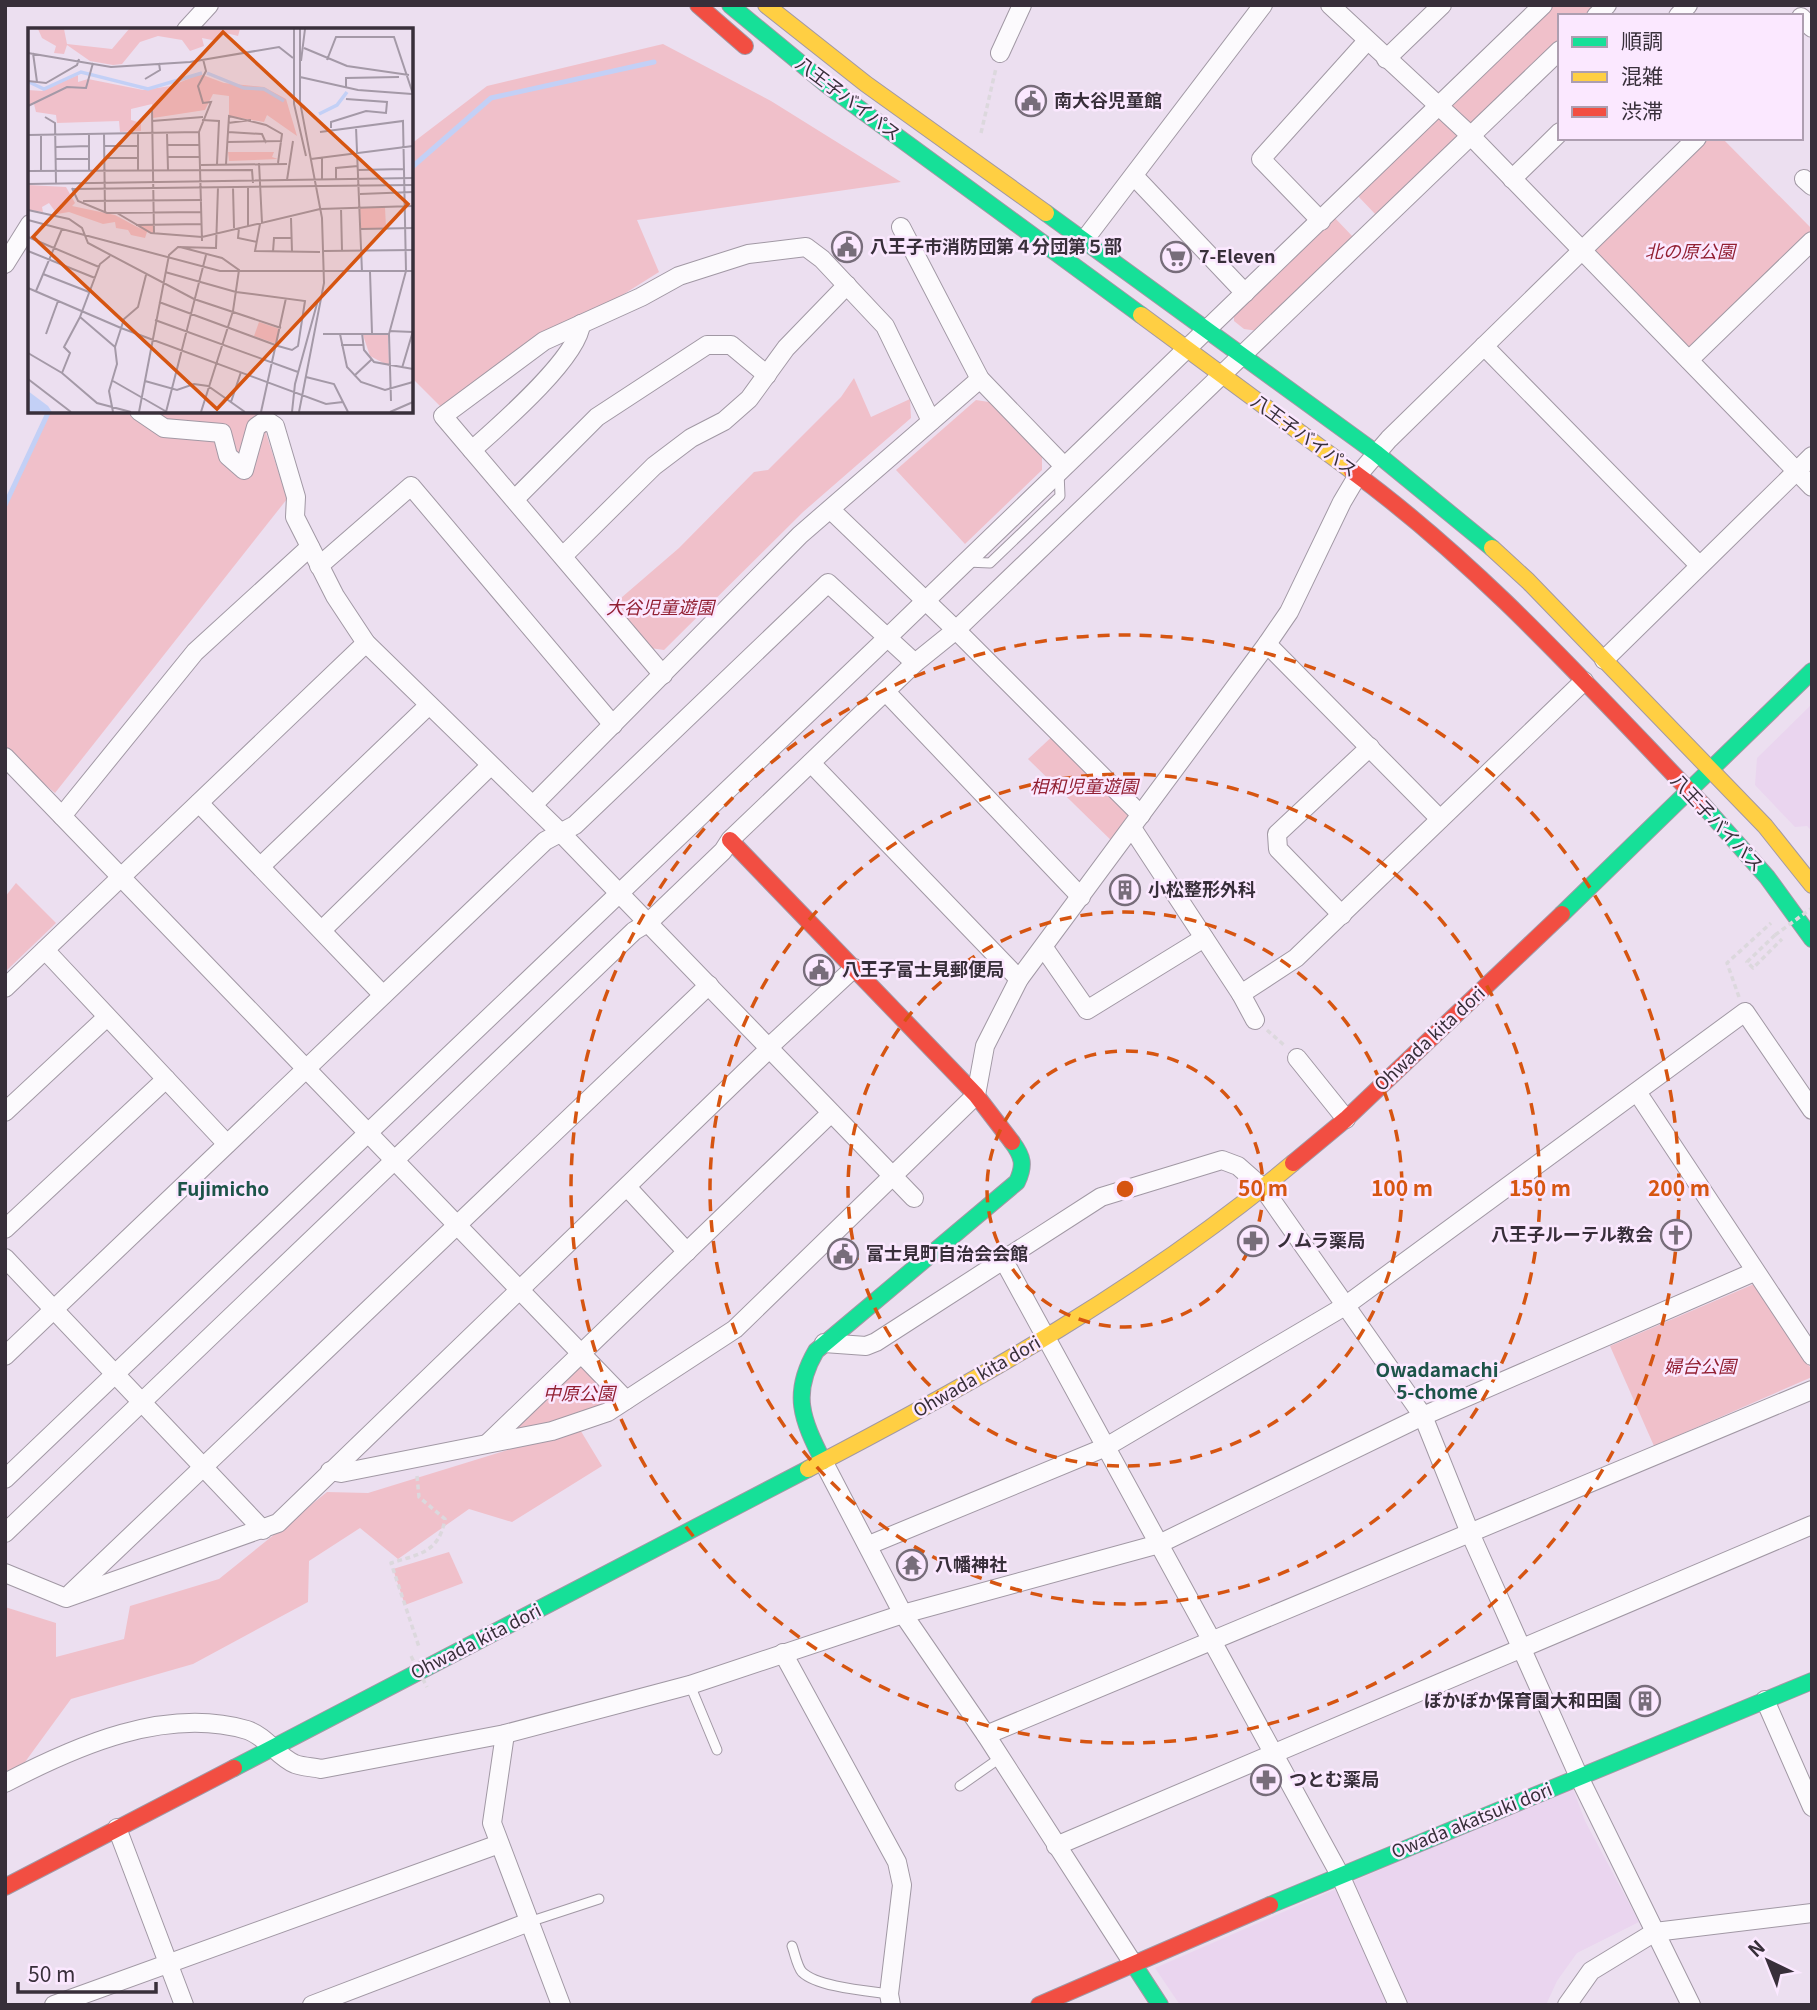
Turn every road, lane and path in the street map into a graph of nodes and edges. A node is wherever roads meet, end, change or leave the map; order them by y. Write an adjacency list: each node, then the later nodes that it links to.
1 (209, 5): 10 (street)
2 (698, 5): 14 (main road)
3 (766, 5): 28 (main road, 八王子バイパス)
4 (1022, 5): 12 (street)
5 (1263, 5): 22 (street)
6 (1330, 5): 11 (street)
7 (1442, 5): 15 (street)
8 (1543, 5): 16 (street)
9 (731, 6): 30 (main road, 八王子バイパス)
10 (188, 28)
11 (1367, 41): 15 (street); 25 (street)
12 (1000, 52): 18 (path)
13 (1558, 52): 20 (street)
14 (759, 57)
15 (1386, 59): 16 (street)
16 (1440, 105): 20 (street); 25 (street)
17 (954, 126): 28 (main road)
18 (981, 133)
19 (1558, 134): 23 (street)
20 (1470, 135): 23 (street); 39 (street)
21 (1695, 140): 31 (street)
22 (1134, 176): 28 (street); 34 (street)
23 (1512, 179): 31 (street)
24 (939, 187): 30 (main road)
25 (1321, 220): 34 (street)
26 (901, 227): 43 (street)
27 (28, 233): 32 (street)
28 (1085, 239): 36 (main road, 八王子バイパス)
29 (1812, 241): 40 (street)
30 (1045, 247): 38 (main road, 八王子バイパス)
31 (1581, 251): 37 (street); 40 (street)
32 (5, 264)
33 (846, 285): 35 (street); 41 (street); 45 (street)
34 (1245, 293): 36 (street)
35 (581, 324): 46 (street); 46 (street)
36 (1207, 329): 38 (street); 39 (main road, 八王子バイパス)
37 (1484, 346): 47 (street); 57 (street)
38 (1183, 349): 42 (main road, 八王子バイパス); 49 (street)
39 (1244, 355): 42 (street); 47 (main road, 八王子バイパス)
40 (1689, 360): 50 (street)
41 (767, 374): 53 (street); 56 (street)
42 (1222, 377): 51 (main road, 八王子バイパス); 60 (street)
43 (980, 379): 45 (street); 49 (street)
44 (142, 413): 55 (street)
45 (932, 421): 54 (street)
46 (472, 450): 53 (street)
47 (1376, 453): 51 (street); 64 (main road, 八王子バイパス)
48 (1812, 456): 50 (street)
49 (1061, 468): 59 (street)
50 (1796, 471): 52 (street); 57 (street)
51 (1358, 475): 63 (street); 68 (main road, 八王子バイパス)
52 (1812, 487)
53 (515, 499): 56 (street)
54 (831, 510): 59 (street); 67 (street)
55 (310, 547): 58 (street); 80 (street)
56 (563, 556): 67 (street)
57 (1699, 565): 64 (street)
58 (319, 566): 62 (street); 71 (street)
59 (924, 601): 60 (street); 61 (street)
60 (956, 630): 65 (street); 82 (street)
61 (888, 636): 65 (street); 83 (street); 90 (street)
62 (366, 643): 70 (street); 78 (street)
63 (1267, 645): 72 (street); 82 (street)
64 (1604, 660): 76 (main road, 八王子バイパス)
65 (915, 663): 69 (street)
66 (1812, 671): 76 (main road, Ohwada kita dori)
67 (663, 675): 71 (street)
68 (1584, 681): 77 (main road, 八王子バイパス); 81 (street)
69 (886, 692): 74 (street); 91 (street)
70 (429, 705): 75 (street); 86 (street)
71 (613, 725): 79 (street)
72 (1370, 747): 81 (street); 93 (street)
73 (5, 757): 80 (street)
74 (811, 763): 84 (street); 103 (street)
75 (491, 766): 79 (street); 96 (street)
76 (1711, 770): 77 (main road, Ohwada kita dori); 85 (main road, 八王子バイパス)
77 (1689, 791): 99 (main road, 八王子バイパス); 120 (main road, Ohwada kita dori)
78 (200, 803): 86 (street); 87 (street)
79 (533, 805): 83 (street)
80 (62, 816): 87 (street)
81 (1440, 820): 93 (street)
82 (1136, 822): 91 (street); 97 (street)
83 (560, 832): 90 (street); 107 (street)
84 (730, 840): 94 (street); 102 (main road)
85 (1793, 859): 88 (main road); 89 (main road, 八王子バイパス)
86 (261, 866): 96 (street)
87 (123, 877): 101 (street); 113 (street)
88 (1812, 877)
89 (1812, 886)
90 (619, 892): 94 (street); 121 (street)
91 (1081, 897): 100 (street)
92 (1812, 908): 98 (path, bridge)
93 (1342, 915): 106 (street)
94 (649, 922): 104 (street); 123 (street)
95 (1771, 923): 108 (path)
96 (322, 930): 107 (street)
97 (1204, 939): 100 (street); 106 (street)
98 (1782, 939)
99 (1812, 940)
100 (1044, 948): 103 (street)
101 (45, 950): 105 (street); 109 (street)
102 (854, 968): 111 (street); 116 (main road)
103 (1019, 979): 116 (street)
104 (709, 985): 111 (street); 128 (street)
105 (5, 988)
106 (1241, 994): 110 (street)
107 (383, 995): 113 (street)
108 (1745, 1012): 115 (street); 117 (street)
109 (107, 1017): 114 (street); 118 (street)
110 (1255, 1020): 112 (path)
111 (769, 1049): 119 (street); 125 (street)
112 (1297, 1058): 120 (street)
113 (306, 1069): 121 (street); 122 (street)
114 (166, 1079): 122 (street); 129 (street)
115 (1637, 1092): 133 (street); 135 (street)
116 (976, 1095): 124 (street); 138 (main road)
117 (1812, 1110)
118 (5, 1112)
119 (831, 1112): 124 (street); 130 (street)
120 (1346, 1119): 126 (main road, Ohwada kita dori)
121 (367, 1132): 123 (street); 142 (street)
122 (227, 1144): 136 (street)
123 (395, 1161): 128 (street); 145 (street)
124 (894, 1177): 127 (street); 144 (street)
125 (627, 1187): 130 (street); 134 (street)
126 (1263, 1188): 132 (street); 135 (street); 137 (main road, Ohwada kita dori)
127 (914, 1198)
128 (455, 1226): 134 (street); 151 (street)
129 (5, 1229)
130 (687, 1252): 139 (street)
131 (5, 1258): 136 (street)
132 (1003, 1259): 137 (street); 138 (street)
133 (1754, 1272): 141 (street); 146 (street)
134 (517, 1289): 139 (street); 152 (street)
135 (1345, 1306): 146 (street); 148 (street)
136 (55, 1310): 140 (street); 142 (street)
137 (1046, 1338): 148 (street); 150 (main road, Ohwada kita dori)
138 (824, 1343): 150 (main road)
139 (579, 1354): 144 (street); 147 (street)
140 (5, 1356)
141 (1812, 1356)
142 (115, 1373): 145 (street); 153 (street)
143 (1812, 1390): 157 (street)
144 (626, 1400): 147 (street)
145 (143, 1401): 151 (street); 156 (street)
146 (1423, 1416): 157 (street); 158 (street)
147 (487, 1444): 149 (street)
148 (1106, 1447): 158 (street); 159 (street)
149 (415, 1459): 152 (street); 165 (path)
150 (824, 1461): 159 (street); 174 (main road, Ohwada kita dori)
151 (204, 1467): 155 (street); 161 (street)
152 (330, 1471): 155 (street)
153 (5, 1479)
154 (1812, 1525): 164 (street)
155 (263, 1530): 161 (street)
156 (5, 1533)
157 (1470, 1533): 163 (street); 164 (street)
158 (1159, 1544): 162 (street); 163 (street)
159 (869, 1545): 162 (street)
160 (5, 1573): 161 (street)
161 (66, 1598)
162 (903, 1614): 166 (street); 173 (street)
163 (1212, 1640): 173 (street); 176 (street)
164 (1521, 1648): 176 (street); 178 (street)
165 (420, 1649)
166 (783, 1653): 169 (street); 194 (street)
167 (411, 1656): 170 (path, bridge)
168 (1812, 1681): 171 (main road, Owada akatsuki dori)
169 (690, 1685): 172 (street); 175 (lane)
170 (427, 1687)
171 (1765, 1700): 178 (main road, Owada akatsuki dori); 181 (street)
172 (505, 1734): 174 (street); 183 (street)
173 (986, 1735): 177 (street)
174 (274, 1746): 179 (street); 182 (main road, Ohwada kita dori)
175 (717, 1750)
176 (1273, 1754): 184 (street); 185 (street)
177 (1000, 1758): 180 (lane); 184 (street)
178 (1579, 1777): 185 (main road, Owada akatsuki dori); 190 (street)
179 (5, 1783)
180 (960, 1786)
181 (1812, 1807)
182 (117, 1828): 186 (main road, Ohwada kita dori); 192 (street)
183 (499, 1844): 189 (street); 192 (street)
184 (1056, 1846): 193 (street)
185 (1340, 1875): 193 (main road, Owada akatsuki dori); 201 (street)
186 (5, 1887)
187 (599, 1899): 189 (lane)
188 (1812, 1913): 190 (street)
189 (529, 1922): 197 (street); 198 (street)
190 (1655, 1932): 202 (street); 203 (street)
191 (792, 1946): 194 (lane)
192 (168, 1964): 195 (street); 196 (street)
193 (1134, 1965): 199 (main road, Owada akatsuki dori); 200 (main road)
194 (890, 1999)
195 (54, 2005)
196 (184, 2005)
197 (312, 2005)
198 (561, 2005)
199 (1039, 2005)
200 (1160, 2005)
201 (1398, 2005)
202 (1567, 2005)
203 (1691, 2005)

